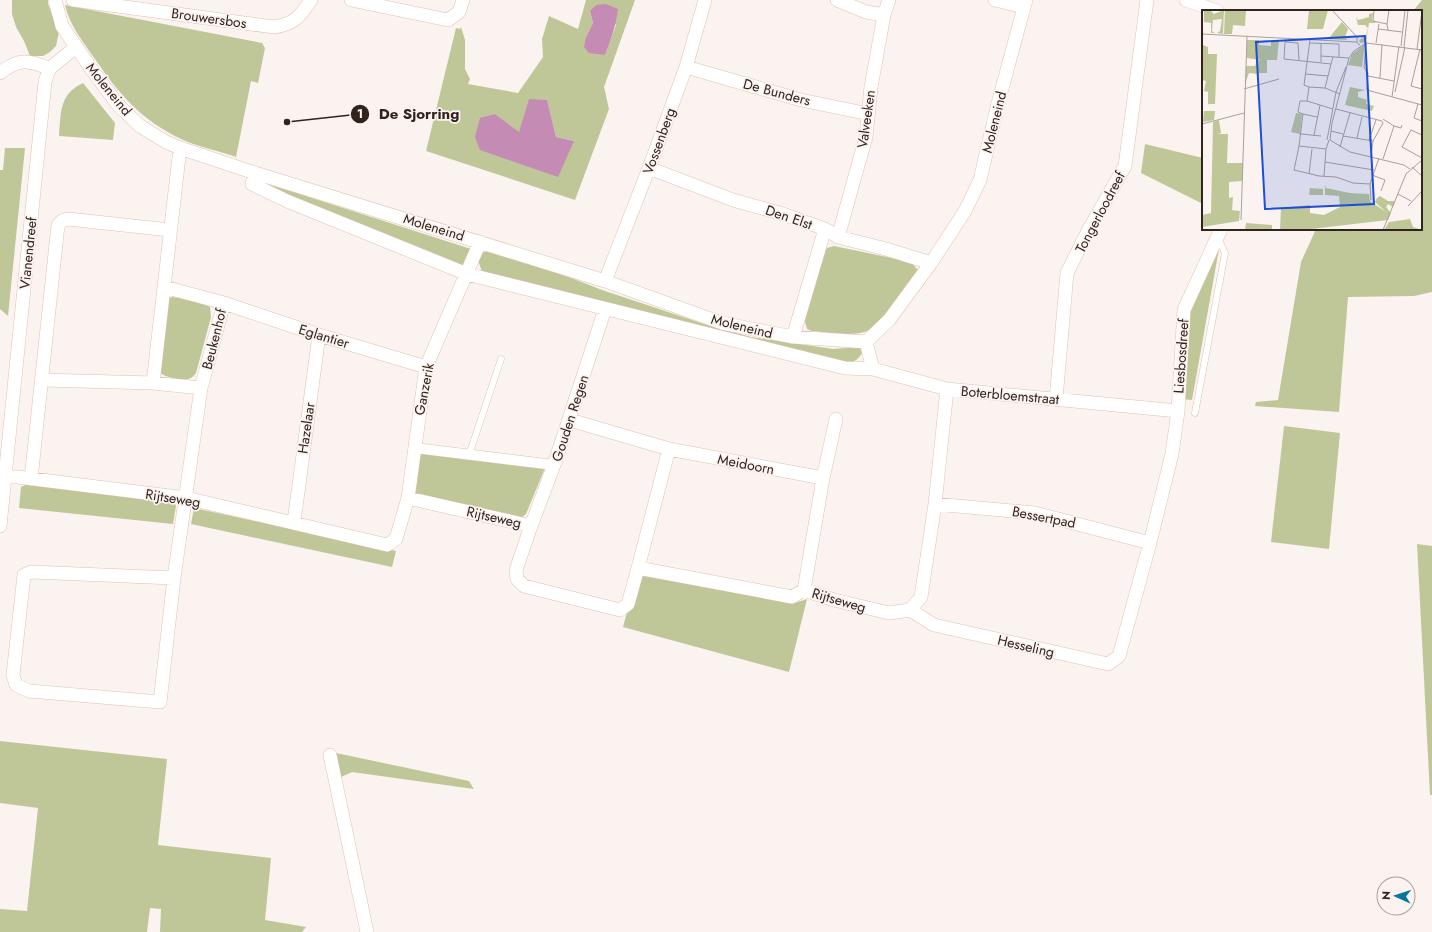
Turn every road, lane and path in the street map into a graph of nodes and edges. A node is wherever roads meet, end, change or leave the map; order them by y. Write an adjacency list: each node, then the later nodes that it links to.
1 (55, 0): 15 (street)
2 (73, 0): 3 (street, Brouwersbos)
3 (311, 0)
4 (352, 0): 5 (street)
5 (463, 0)
6 (705, 0): 16 (street, Vossenberg)
7 (837, 0): 14 (street)
8 (890, 0): 14 (street, Valveeken)
9 (995, 0): 12 (street)
10 (1147, 0): 44 (street, Tongerloodreef)
11 (1186, 0): 13 (street)
12 (1025, 3): 28 (street, Moleneind)
13 (1214, 10)
14 (884, 15): 19 (street, Valveeken)
15 (76, 48): 17 (street); 20 (street, Moleneind)
16 (686, 67): 19 (street, De Bunders); 21 (street, Vossenberg)
17 (49, 69): 18 (street); 53 (street, Vianendreef)
18 (0, 73)
19 (869, 114): 26 (street, Valveeken)
20 (180, 148): 22 (street, Moleneind); 23 (street)
21 (649, 168): 24 (street, Den Elst); 30 (street, Vossenberg)
22 (255, 173): 27 (street, Moleneind); 29 (street, Moleneind)
23 (170, 230): 31 (street); 40 (street, Vianendreef)
24 (824, 230): 26 (street, Den Elst); 35 (street)
25 (1219, 233): 45 (street, Liesbosdreef); 46 (lane, Liesbosdreef)
26 (838, 237): 28 (street, Den Elst)
27 (480, 242): 29 (street, Ganzerik); 30 (street, Moleneind)
28 (931, 263): 36 (street, Moleneind)
29 (467, 274): 33 (street, Moleneind); 38 (street, Ganzerik)
30 (605, 281): 35 (street, Moleneind)
31 (164, 287): 32 (street, Beukenhof); 41 (street)
32 (224, 303): 34 (street, Eglantier); 42 (street, Beukenhof)
33 (605, 309): 39 (street, Moleneind); 48 (street, Gouden Regen)
34 (319, 335): 38 (street, Eglantier); 59 (street, Hazelaar)
35 (793, 338): 36 (street, Moleneind)
36 (866, 342): 39 (street)
37 (501, 359): 51 (lane)
38 (426, 367): 49 (street, Ganzerik)
39 (873, 369): 43 (street, Boterbloemstraat)
40 (42, 380): 41 (street, Beukenhof); 55 (street, Vianendreef)
41 (153, 383): 42 (street, Beukenhof)
42 (202, 388): 56 (street, Beukenhof)
43 (947, 389): 44 (street, Boterbloemstraat); 58 (street)
44 (1056, 399): 45 (street, Boterbloemstraat)
45 (1178, 411): 62 (street, Hesseling)
46 (1195, 413)
47 (836, 418): 54 (street)
48 (570, 420): 50 (street, Meidoorn); 52 (street, Gouden Regen)
49 (415, 448): 51 (street); 57 (street, Ganzerik)
50 (668, 449): 54 (street, Meidoorn); 63 (street)
51 (469, 455): 52 (street)
52 (554, 465): 61 (street, Gouden Regen)
53 (5, 476): 55 (street, Rijtseweg); 60 (street, Vianendreef)
54 (823, 478): 65 (street)
55 (31, 479): 56 (street, Rijtseweg)
56 (186, 498): 59 (street, Rijtseweg); 64 (street, Beukenhof)
57 (408, 498): 59 (street, Rijtseweg); 61 (street, Rijtseweg)
58 (935, 504): 62 (street, Bessertpad); 66 (street)
59 (294, 522)
60 (0, 526)
61 (531, 526): 63 (street, Rijtseweg)
62 (1150, 543): 66 (street, Hesseling)
63 (638, 568): 65 (street, Rijtseweg)
64 (174, 578): 64 (street, Beukenhof)
65 (804, 590): 66 (street, Rijtseweg)
66 (910, 610)
67 (330, 755): 68 (street)
68 (367, 932)

